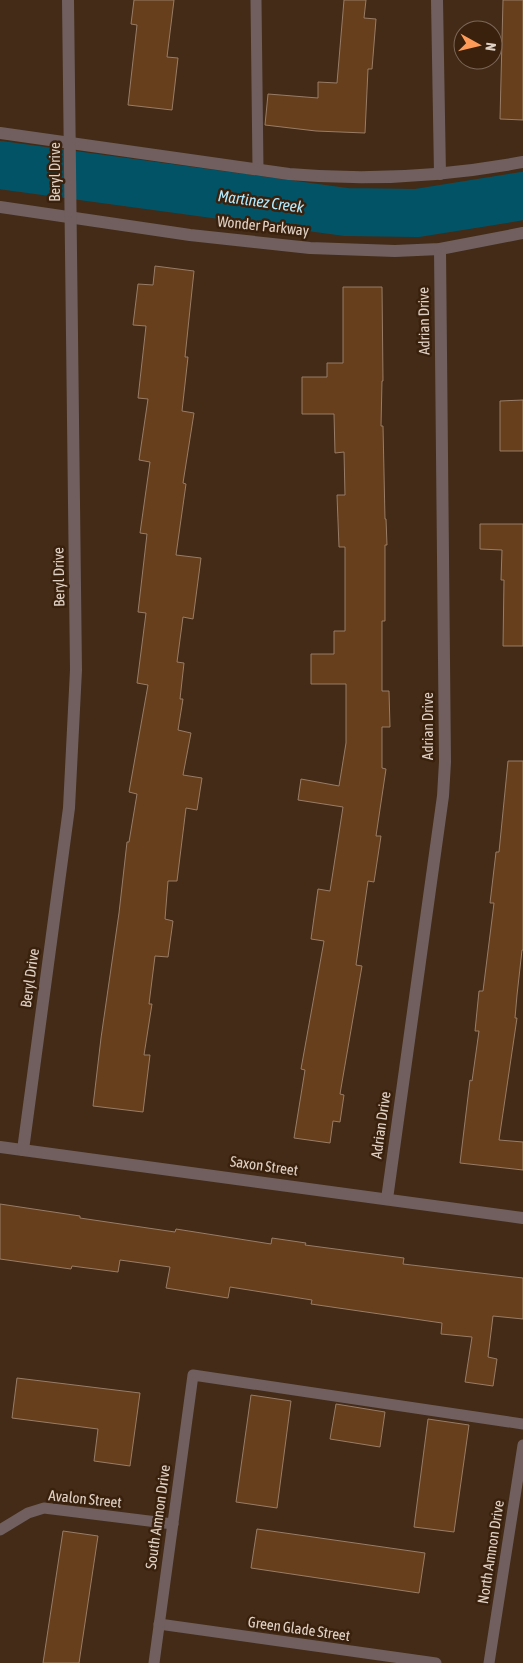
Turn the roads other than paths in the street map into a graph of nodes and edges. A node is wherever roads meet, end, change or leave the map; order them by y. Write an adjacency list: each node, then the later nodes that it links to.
1 (68, 0): 5 (street, Beryl Drive)
2 (256, 0): 7 (lane)
3 (437, 0): 8 (street)
4 (0, 133): 5 (street)
5 (71, 144): 7 (street); 10 (street, Beryl Drive)
6 (523, 162): 8 (street)
7 (258, 169): 8 (street)
8 (440, 174)
9 (0, 207): 10 (street, Wonder Parkway)
10 (70, 217): 12 (street, Wonder Parkway); 14 (street, Beryl Drive)
11 (523, 233): 12 (street, Wonder Parkway)
12 (440, 249): 15 (street, Adrian Drive)
13 (0, 1146): 14 (street, Saxon Street)
14 (23, 1150): 15 (street, Saxon Street)
15 (387, 1199): 16 (street, Saxon Street)
16 (523, 1218)
17 (523, 1424): 19 (lane, South Amnon Drive)
18 (523, 1445): 24 (lane, North Amnon Drive)
19 (173, 1524): 20 (lane, Avalon Street); 21 (lane, South Amnon Drive)
20 (0, 1530)
21 (159, 1624): 22 (lane, South Amnon Drive); 23 (lane, Green Glade Street)
22 (154, 1663)
23 (436, 1663)
24 (489, 1663)

